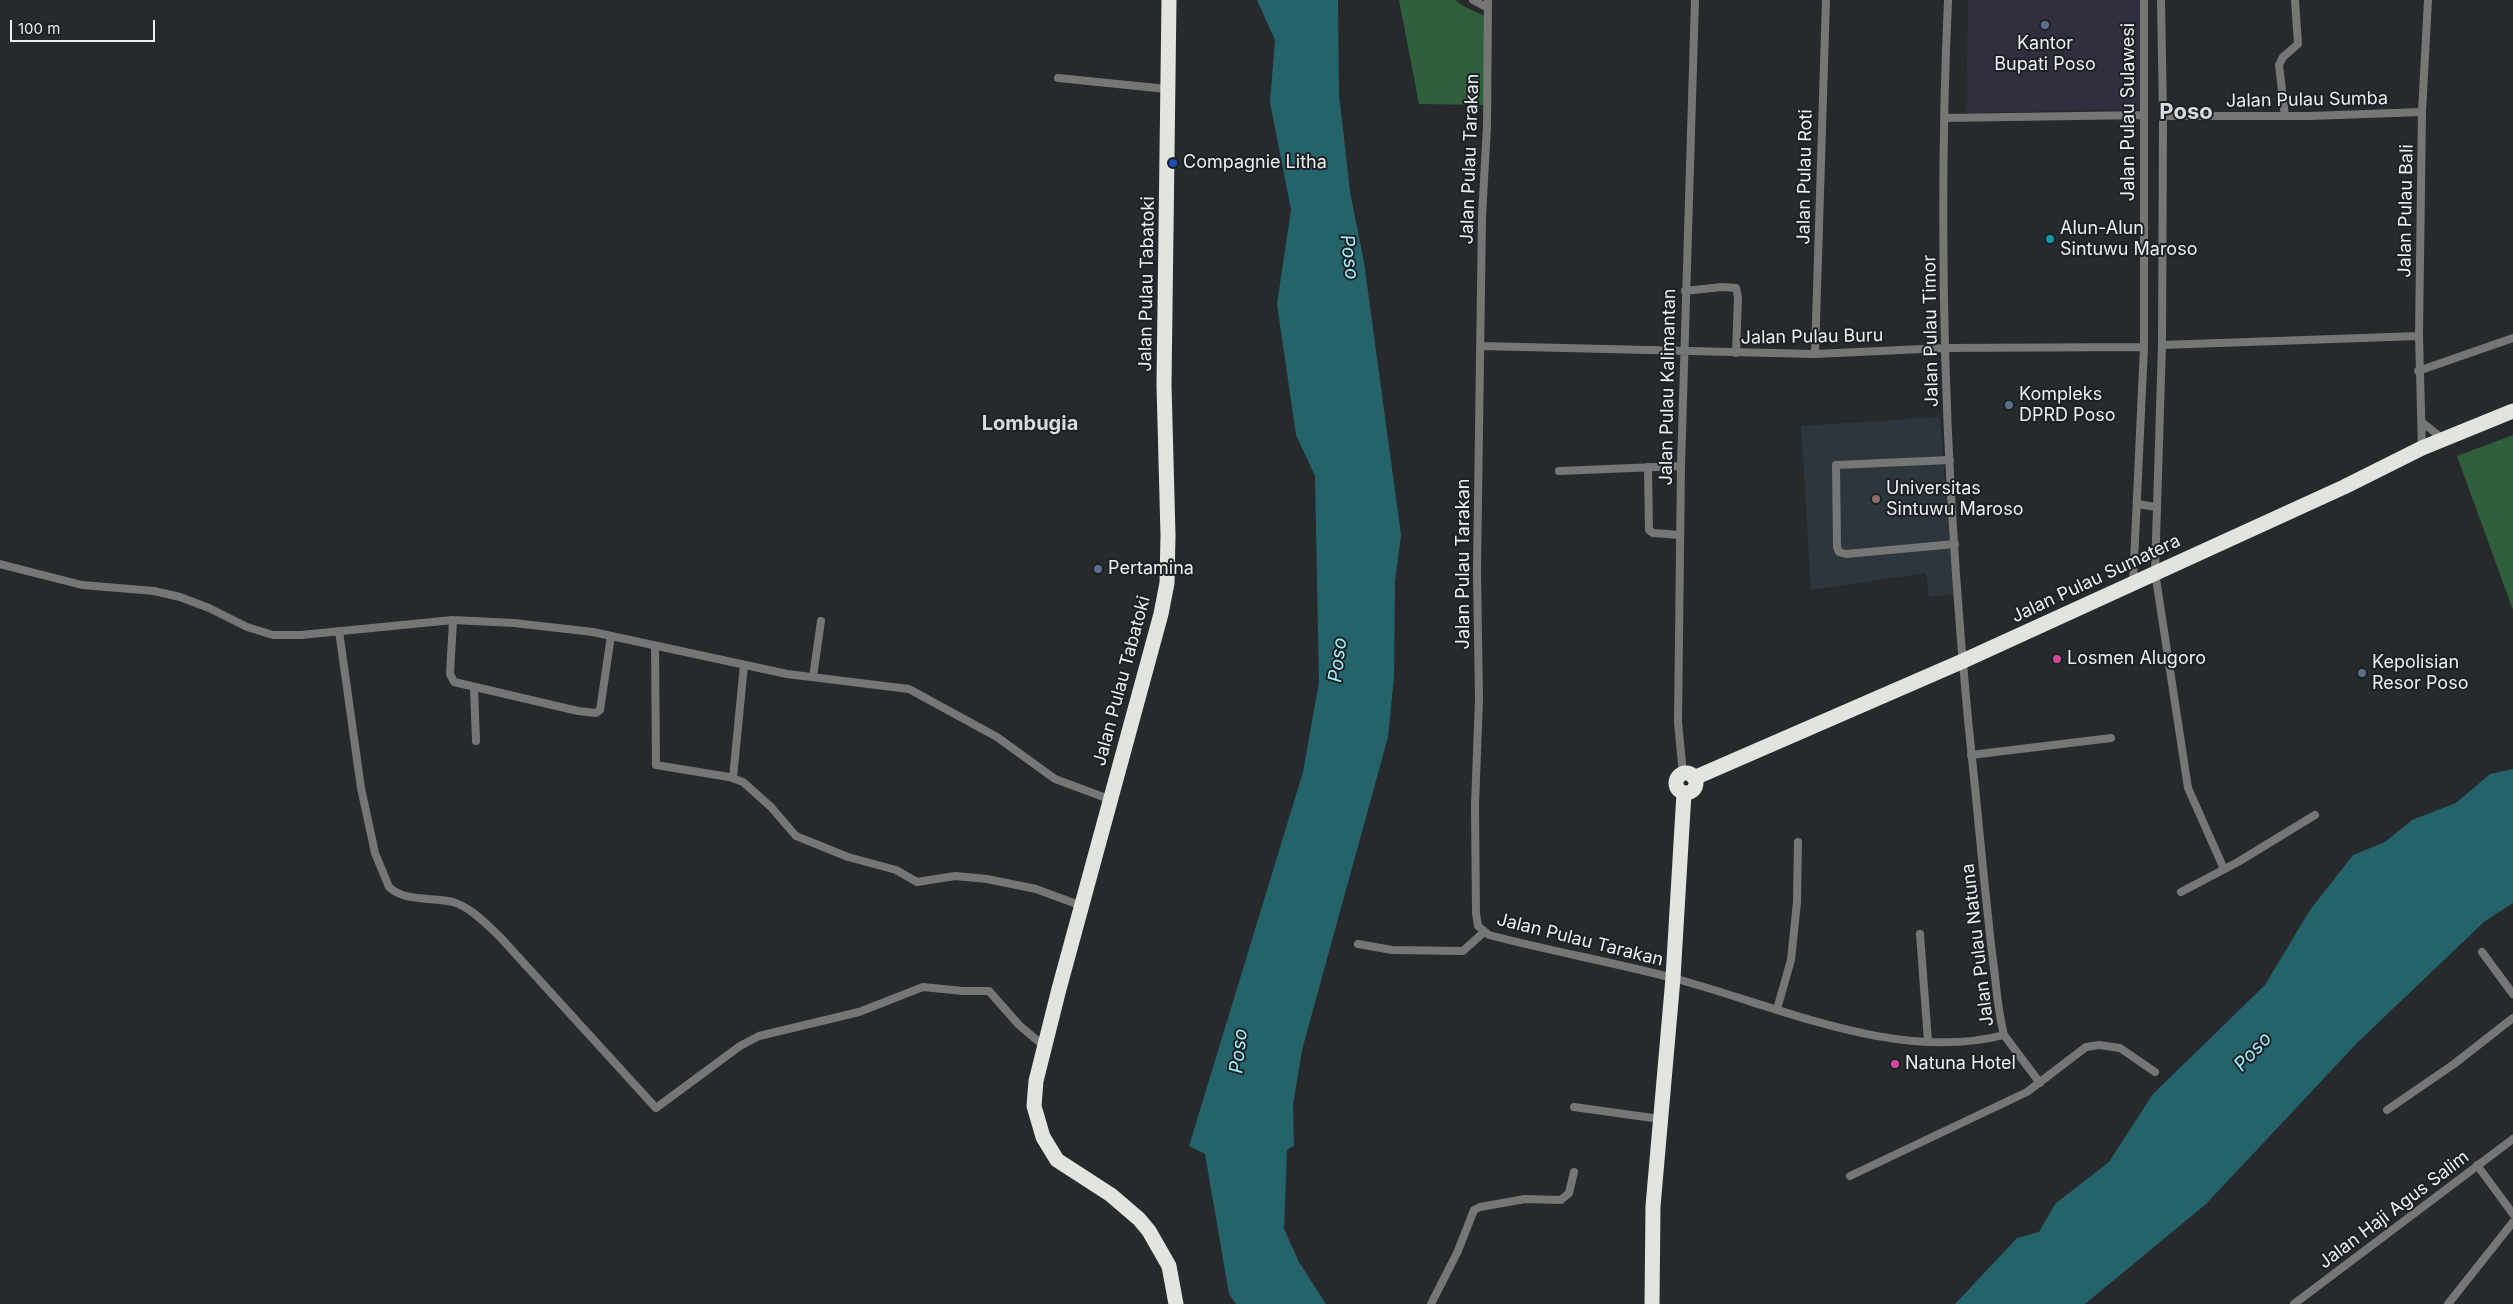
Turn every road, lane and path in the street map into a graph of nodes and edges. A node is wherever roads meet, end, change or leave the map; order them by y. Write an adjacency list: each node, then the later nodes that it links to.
1 (1169, 0): 12 (highway, Jalan Pulau Tabatoki)
2 (1474, 0): 10 (street)
3 (1695, 0): 20 (street, Jalan Pulau Kalimantan)
4 (1826, 0): 29 (street, Jalan Pulau Roti)
5 (1948, 0): 17 (street, Jalan Pulau Timor)
6 (2144, 0): 14 (street, Jalan Pulau Sulawesi)
7 (2161, 0): 15 (street, Jalan Pulau Sulawesi)
8 (2295, 0): 16 (street)
9 (2428, 0): 13 (street, Jalan Pulau Bali)
10 (1488, 4): 24 (street, Jalan Pulau Tarakan)
11 (1058, 78): 12 (street)
12 (1167, 89): 60 (highway, Jalan Pulau Tabatoki)
13 (2422, 112): 16 (street, Jalan Pulau Sumba); 21 (street, Jalan Pulau Bali)
14 (2144, 115): 17 (street); 18 (street, Jalan Pulau Sulawesi)
15 (2163, 116): 16 (street, Jalan Pulau Sumba); 19 (street, Jalan Pulau Sulawesi)
16 (2285, 116)
17 (1944, 118): 25 (street, Jalan Pulau Timor)
18 (2144, 243): 19 (street); 26 (street, Jalan Pulau Sulawesi)
19 (2162, 243): 23 (street, Jalan Pulau Sulawesi)
20 (1685, 291): 27 (street, Jalan Pulau Kalimantan); 28 (street)
21 (2419, 336): 23 (street); 30 (street, Jalan Pulau Bali)
22 (2513, 338): 30 (street)
23 (2162, 345): 40 (street, Jalan Pulau Sulawesi)
24 (1481, 346): 27 (street, Jalan Pulau Buru); 66 (street, Jalan Pulau Tarakan)
25 (1944, 348): 26 (street, Jalan Pulau Buru); 29 (street, Jalan Pulau Buru); 35 (street, Jalan Pulau Timor)
26 (2144, 348): 39 (street, Jalan Pulau Sulawesi)
27 (1684, 352): 28 (street, Jalan Pulau Buru); 36 (street, Jalan Pulau Kalimantan)
28 (1736, 353): 29 (street, Jalan Pulau Buru)
29 (1814, 354)
30 (2418, 371): 32 (street, Jalan Pulau Bali)
31 (2513, 411): 33 (highway, Jalan Pulau Sumatera)
32 (2423, 423): 33 (street); 34 (street, Jalan Pulau Bali)
33 (2443, 439): 34 (highway, Jalan Pulau Sumatera)
34 (2422, 448): 44 (highway, Jalan Pulau Sumatera)
35 (1950, 460): 42 (street, Jalan Pulau Timor); 42 (street)
36 (1681, 466): 37 (street); 41 (street, Jalan Pulau Kalimantan)
37 (1648, 467): 38 (street); 41 (street)
38 (1559, 471)
39 (2137, 504): 40 (street); 45 (street, Jalan Pulau Sulawesi)
40 (2156, 507): 44 (street, Jalan Pulau Sulawesi)
41 (1680, 535): 58 (street, Jalan Pulau Kalimantan)
42 (1955, 544): 51 (street, Jalan Pulau Timor)
43 (0, 564): 48 (street)
44 (2155, 572): 45 (highway, Jalan Pulau Sumatera); 63 (street, Jalan Pulau Sulawesi)
45 (2133, 583): 51 (highway, Jalan Pulau Sumatera)
46 (452, 620): 48 (street); 49 (street); 54 (street)
47 (821, 622): 53 (street)
48 (339, 631): 76 (street)
49 (611, 636): 50 (street); 54 (street)
50 (655, 646): 52 (street); 59 (street)
51 (1963, 661): 57 (street, Jalan Pulau Natuna); 58 (highway, Jalan Pulau Sumatera)
52 (744, 665): 53 (street); 59 (street)
53 (813, 677): 60 (street)
54 (474, 688): 56 (street)
55 (2111, 738): 57 (street)
56 (476, 741)
57 (1971, 755): 74 (street, Jalan Pulau Natuna)
58 (1688, 776): 70 (highway)
59 (733, 778): 65 (street)
60 (1109, 799): 65 (highway, Jalan Pulau Tabatoki)
61 (2315, 815): 63 (street)
62 (1798, 842): 72 (street)
63 (2224, 869): 64 (street)
64 (2182, 892)
65 (1082, 906): 76 (highway, Jalan Pulau Tabatoki)
66 (1484, 932): 68 (street); 70 (street, Jalan Pulau Tarakan)
67 (1920, 934): 75 (street)
68 (1358, 944)
69 (2482, 952): 71 (street)
70 (1673, 978): 72 (street, Jalan Pulau Natuna); 81 (highway)
71 (2513, 994)
72 (1777, 1009): 75 (street, Jalan Pulau Natuna)
73 (2513, 1018): 80 (street)
74 (2004, 1035): 75 (street, Jalan Pulau Natuna); 78 (street)
75 (1928, 1040)
76 (1045, 1047): 88 (highway, Jalan Pulau Tabatoki)
77 (2155, 1072): 78 (street)
78 (2040, 1083): 85 (street)
79 (1574, 1107): 81 (street)
80 (2387, 1110)
81 (1660, 1120): 90 (highway)
82 (2513, 1139): 83 (street, Jalan Haji Agus Salim)
83 (2477, 1165): 86 (street); 91 (street, Jalan Haji Agus Salim)
84 (1574, 1172): 89 (street)
85 (1850, 1176)
86 (2513, 1214)
87 (2513, 1222): 92 (street)
88 (1176, 1304)
89 (1431, 1304)
90 (1652, 1304)
91 (2294, 1304)
92 (2448, 1304)

